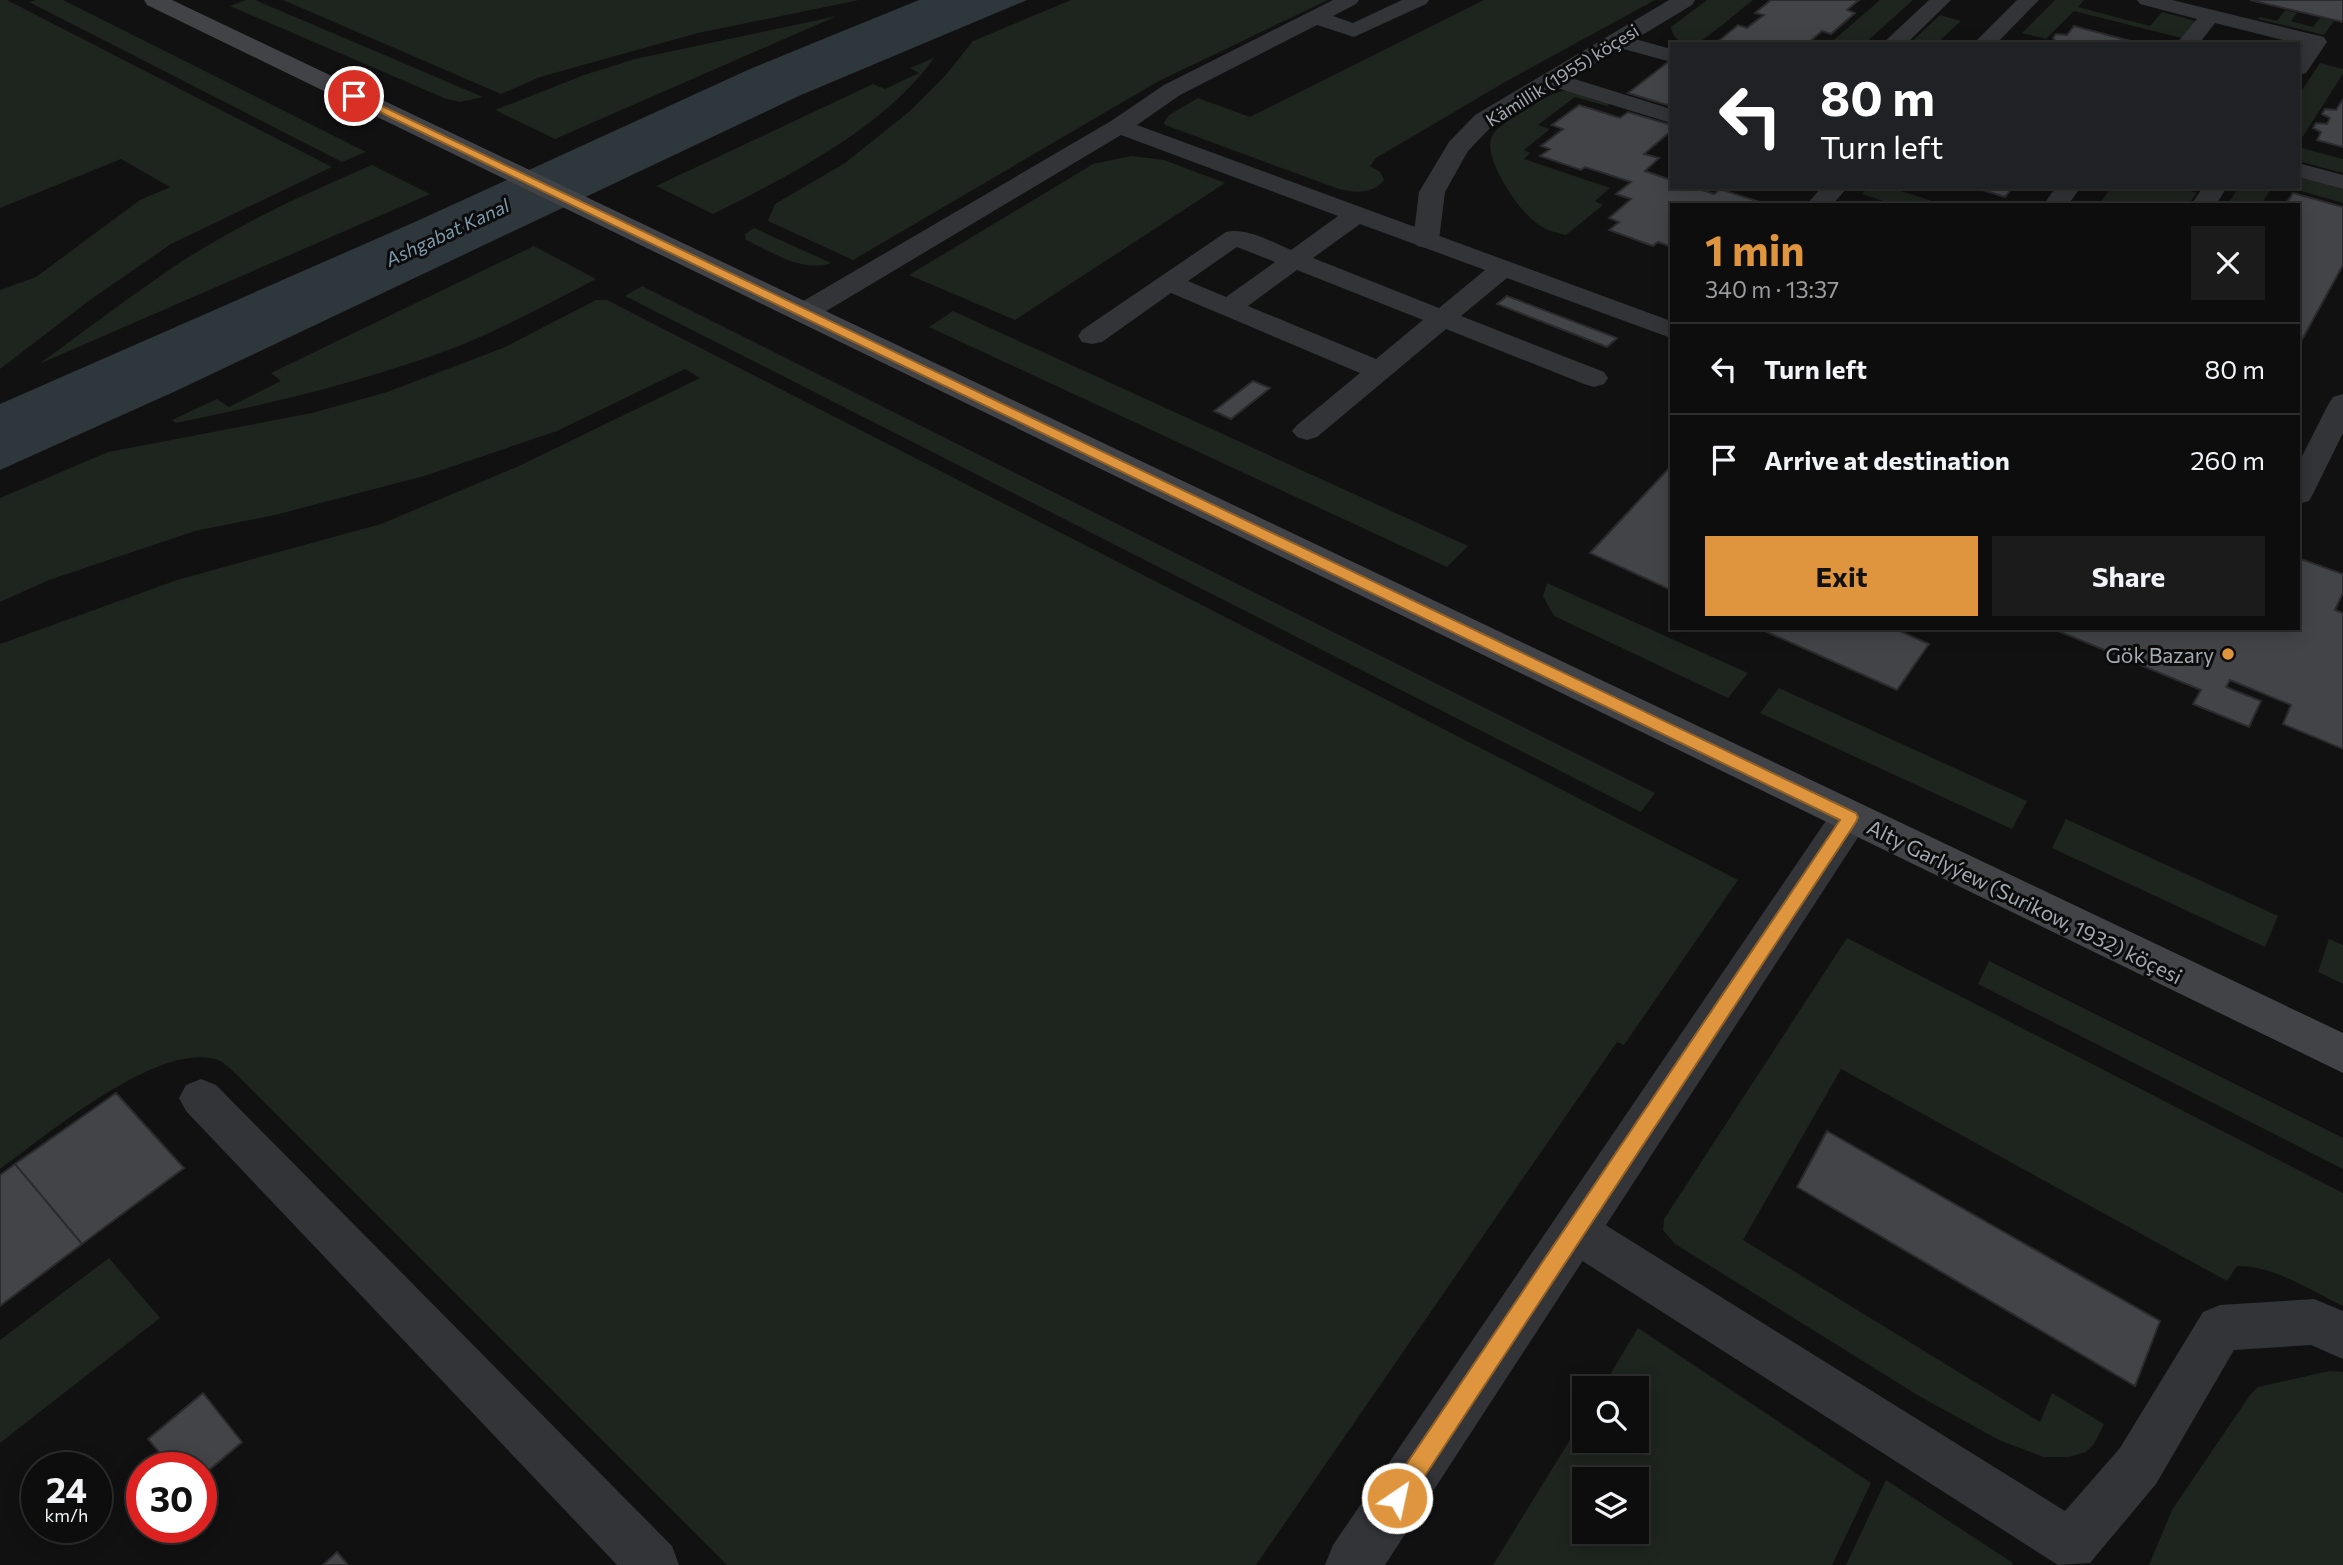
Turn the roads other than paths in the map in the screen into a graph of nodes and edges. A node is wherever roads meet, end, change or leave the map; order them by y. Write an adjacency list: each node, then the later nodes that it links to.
1 (155, 0): 29 (street, Alty Garlyýew (Surikow, 1932) köçesi)
2 (1349, 0): 9 (lane)
3 (1419, 0): 9 (lane)
4 (1684, 0): 10 (street, Kämillik (1955) köçesi)
5 (1941, 0): 11 (lane)
6 (2029, 0): 12 (lane)
7 (2147, 0): 8 (lane)
8 (2210, 16): 13 (lane); 15 (lane)
9 (1316, 17): 18 (lane)
10 (1617, 40): 14 (lane); 16 (street, Kämillik (1955) köçesi)
11 (1895, 42)
12 (1986, 42)
13 (2189, 42)
14 (1670, 56)
15 (2300, 65)
16 (1552, 79): 17 (lane); 24 (street, Kämillik (1955) köçesi)
17 (1670, 116)
18 (1119, 126): 23 (lane); 29 (lane)
19 (2300, 171): 20 (lane)
20 (2343, 182)
21 (2067, 189): 22 (lane)
22 (2057, 203)
23 (1357, 214): 24 (lane); 25 (lane)
24 (1426, 240): 26 (lane)
25 (1294, 260): 27 (lane); 28 (lane); 30 (lane)
26 (1503, 268): 30 (lane); 31 (lane)
27 (1168, 283): 28 (lane); 32 (lane)
28 (1228, 308): 33 (lane)
29 (803, 313): 39 (street, Alty Garlyýew (Surikow, 1932) köçesi)
30 (1443, 319): 33 (lane); 34 (lane)
31 (1670, 330)
32 (1092, 336)
33 (1380, 371): 36 (lane)
34 (1594, 378)
35 (2343, 403): 37 (lane)
36 (1307, 431)
37 (2310, 440): 38 (lane)
38 (2300, 485)
39 (1850, 817): 40 (street, Alty Garlyýew (Surikow, 1932) köçesi); 42 (street)
40 (2343, 1055)
41 (201, 1098): 44 (lane)
42 (1575, 1231): 43 (lane); 45 (street)
43 (2343, 1336)
44 (653, 1565)
45 (1353, 1565)

